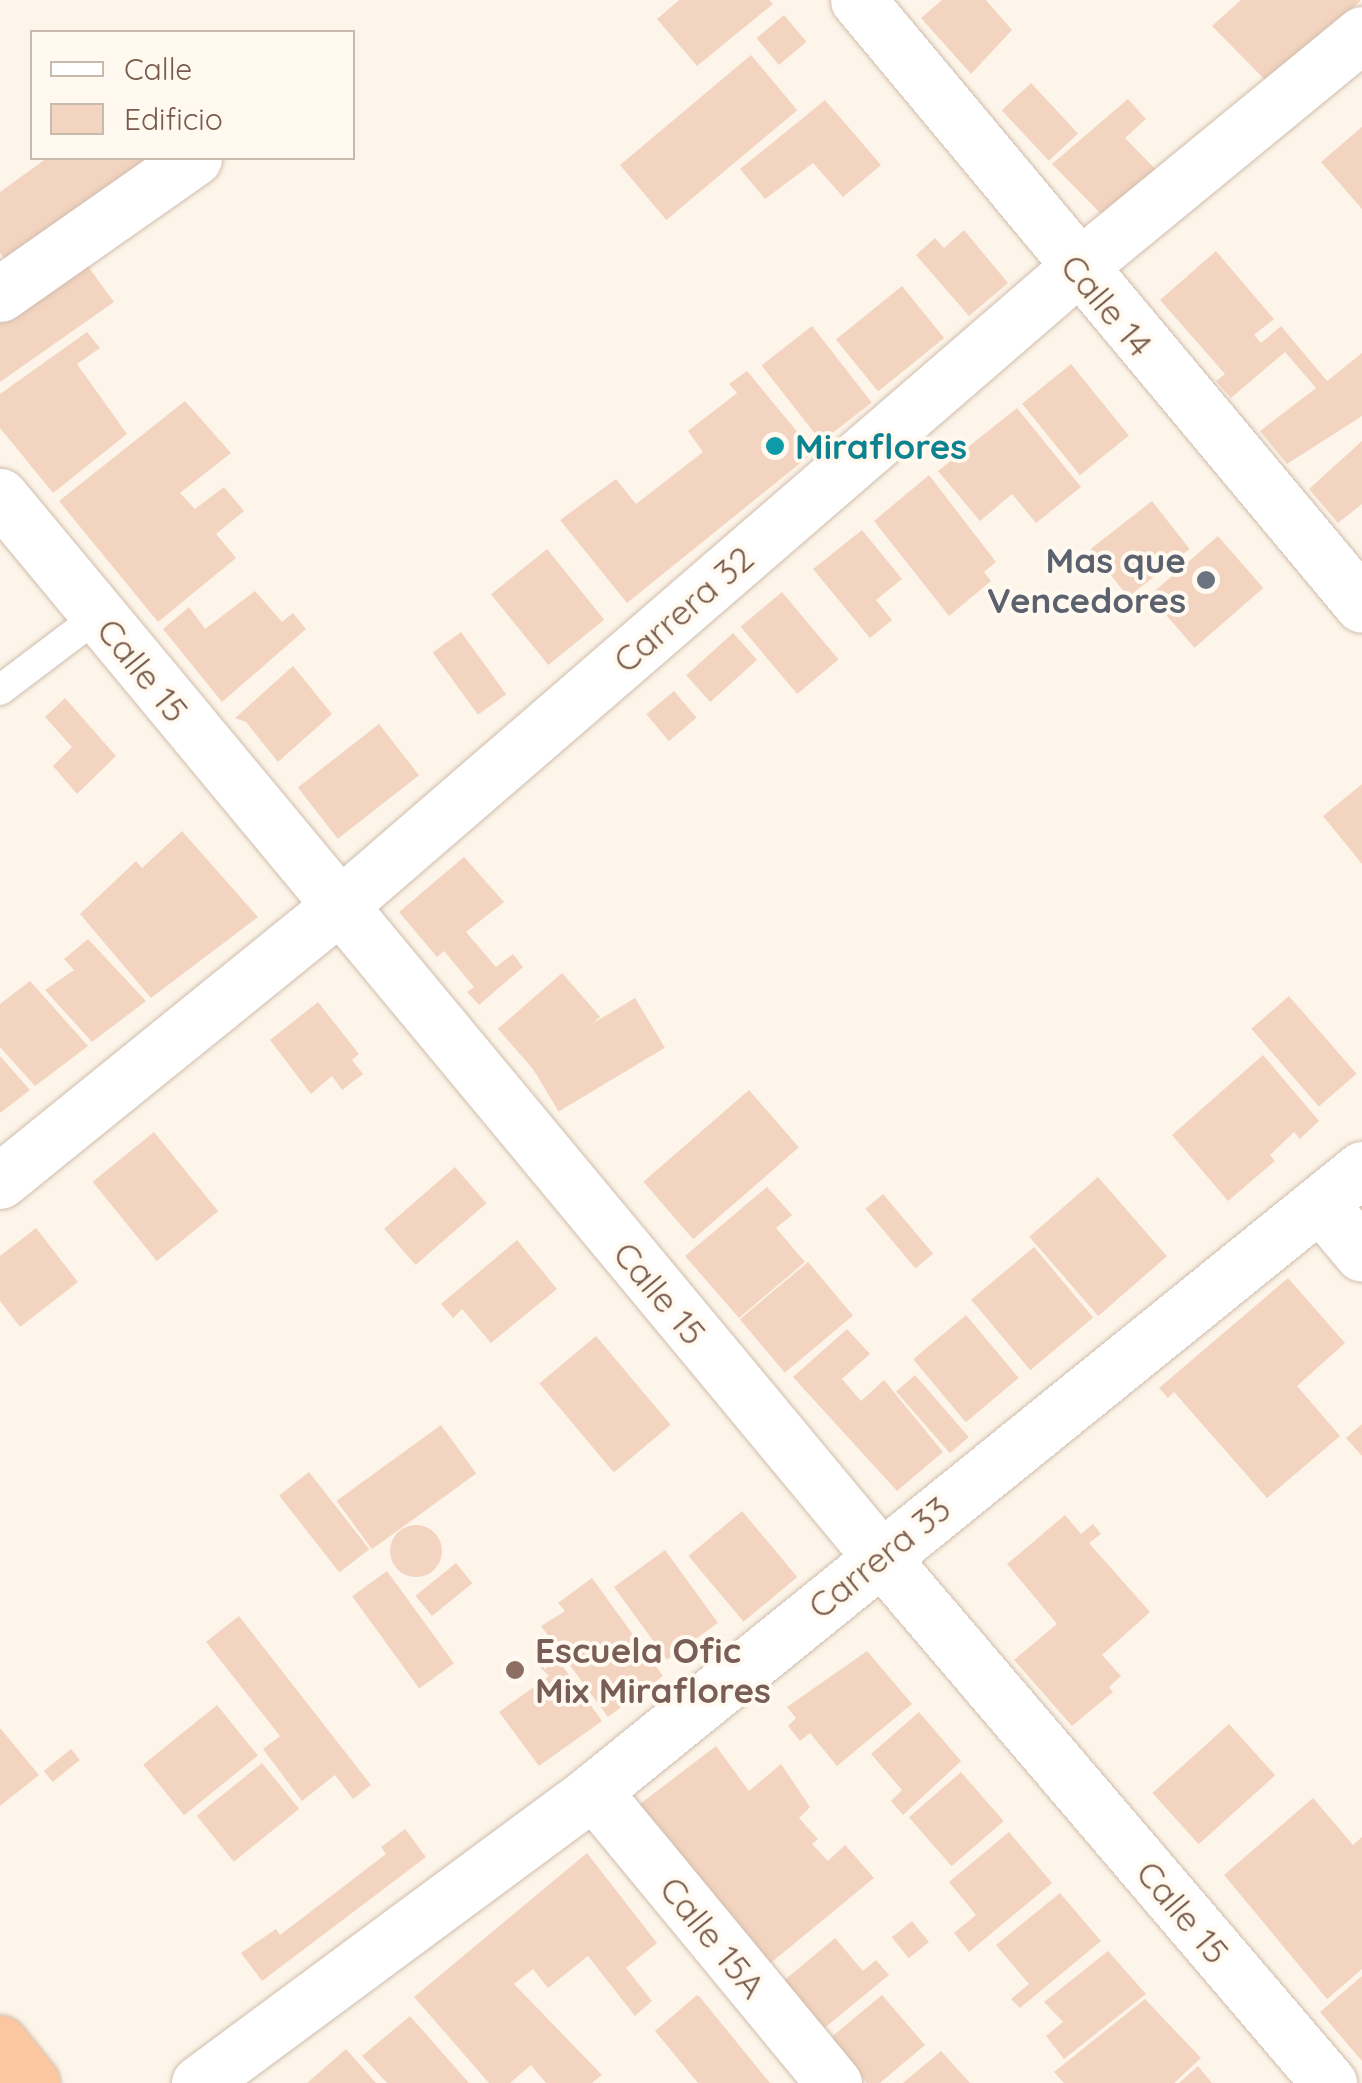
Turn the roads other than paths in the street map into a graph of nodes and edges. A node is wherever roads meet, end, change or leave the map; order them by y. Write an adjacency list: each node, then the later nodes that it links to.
1 (868, 3): 4 (street, Calle 14)
2 (1362, 34): 4 (street, Carrera 32)
3 (191, 160): 5 (street)
4 (1076, 269): 7 (street, Calle 14); 10 (street, Carrera 32)
5 (0, 294)
6 (0, 496): 8 (street, Calle 15)
7 (1362, 605)
8 (98, 616): 9 (lane); 10 (street, Calle 15)
9 (0, 690)
10 (338, 907): 12 (street, Carrera 32); 15 (street, Calle 15)
11 (1362, 1169): 13 (street, Carrera 33)
12 (0, 1181)
13 (1322, 1206): 14 (street); 15 (street, Carrera 33)
14 (1362, 1254)
15 (879, 1555): 16 (street, Carrera 33); 21 (street, Calle 15)
16 (593, 1790): 19 (street, Carrera 33); 20 (street, Calle 15A)
17 (0, 2044): 18 (highway)
18 (32, 2083)
19 (199, 2083)
20 (834, 2083)
21 (1329, 2083)

